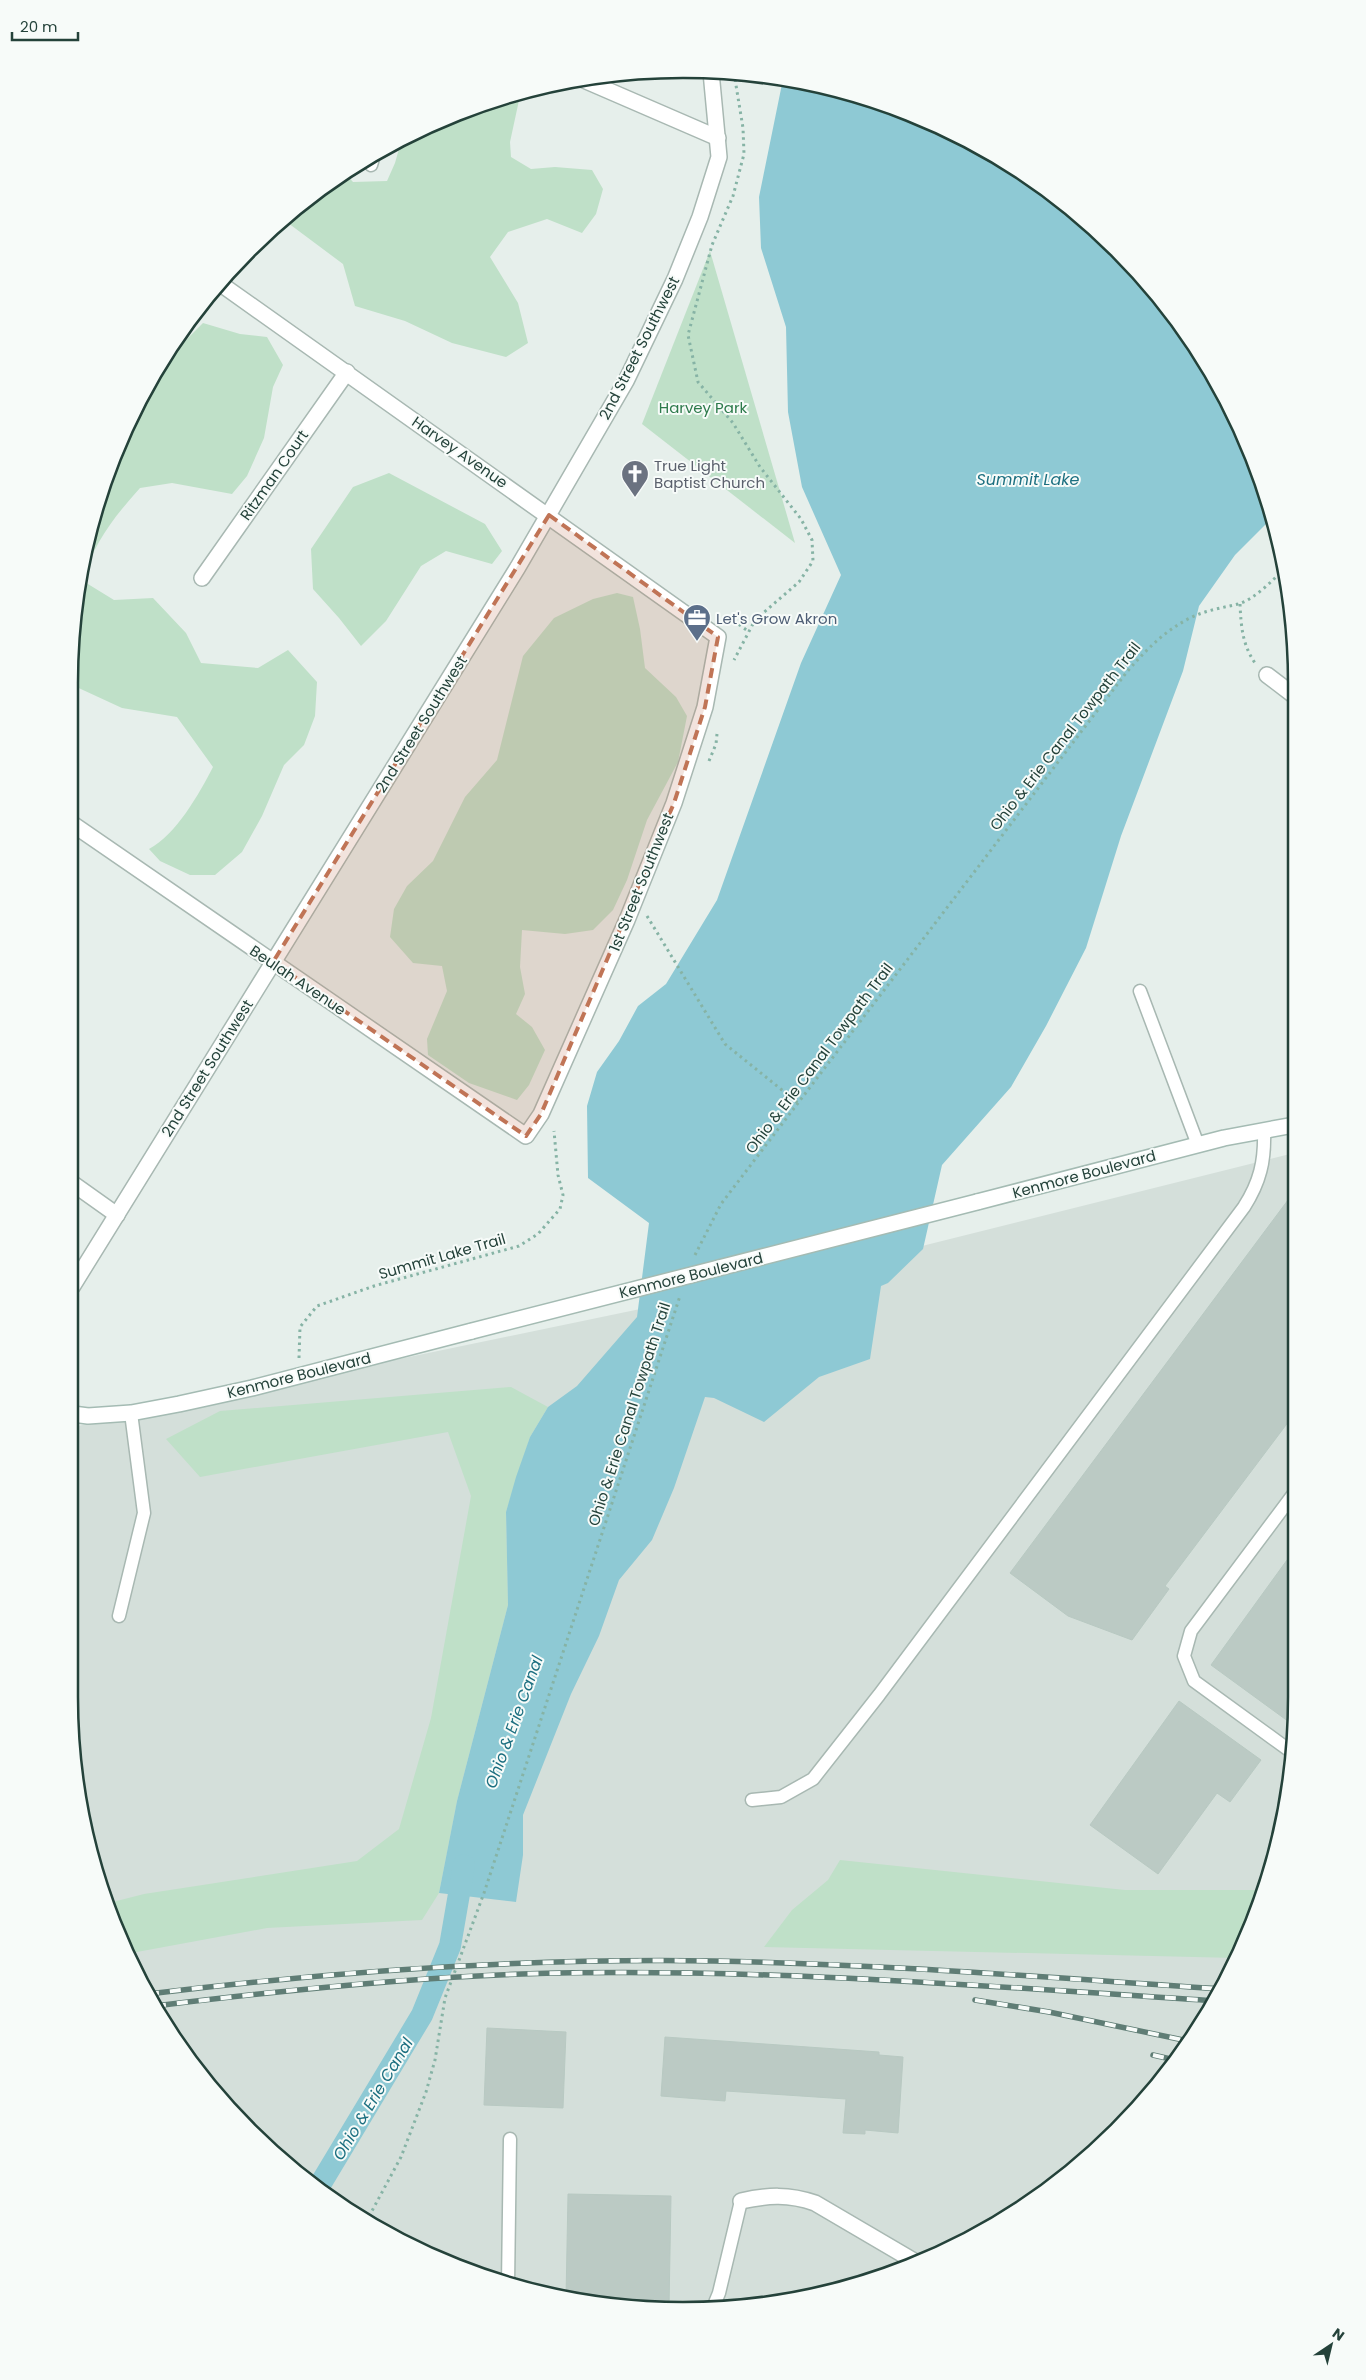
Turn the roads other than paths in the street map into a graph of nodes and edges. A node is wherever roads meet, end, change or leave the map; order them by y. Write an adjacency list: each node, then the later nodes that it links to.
1 (712, 79): 3 (street, 2nd Street Southwest)
2 (594, 84): 3 (street)
3 (718, 138): 6 (street, 2nd Street Southwest)
4 (225, 287): 5 (street, Harvey Avenue)
5 (347, 372): 6 (street, Harvey Avenue); 7 (street, Ritzman Court)
6 (548, 515): 8 (street, Harvey Avenue); 12 (street, 2nd Street Southwest)
7 (202, 578)
8 (701, 624): 16 (street, 1st Street Southwest)
9 (1267, 675): 10 (street)
10 (1288, 691)
11 (78, 828): 12 (street, Beulah Avenue)
12 (273, 962): 16 (street, Beulah Avenue); 19 (street, 2nd Street Southwest)
13 (1140, 991): 17 (lane)
14 (1288, 1126): 15 (street, Kenmore Boulevard)
15 (1264, 1131): 17 (street, Kenmore Boulevard); 26 (lane)
16 (526, 1136)
17 (1198, 1145): 21 (street, Kenmore Boulevard, bridge)
18 (78, 1187): 19 (street)
19 (117, 1215): 20 (street, 2nd Street Southwest)
20 (78, 1277)
21 (131, 1412): 22 (street, Kenmore Boulevard); 24 (lane)
22 (80, 1415)
23 (1288, 1501): 25 (lane)
24 (119, 1616)
25 (1286, 1748)
26 (752, 1800)
27 (510, 2139): 30 (lane)
28 (741, 2201): 29 (street); 31 (lane)
29 (909, 2258)
30 (508, 2276)
31 (716, 2301)

